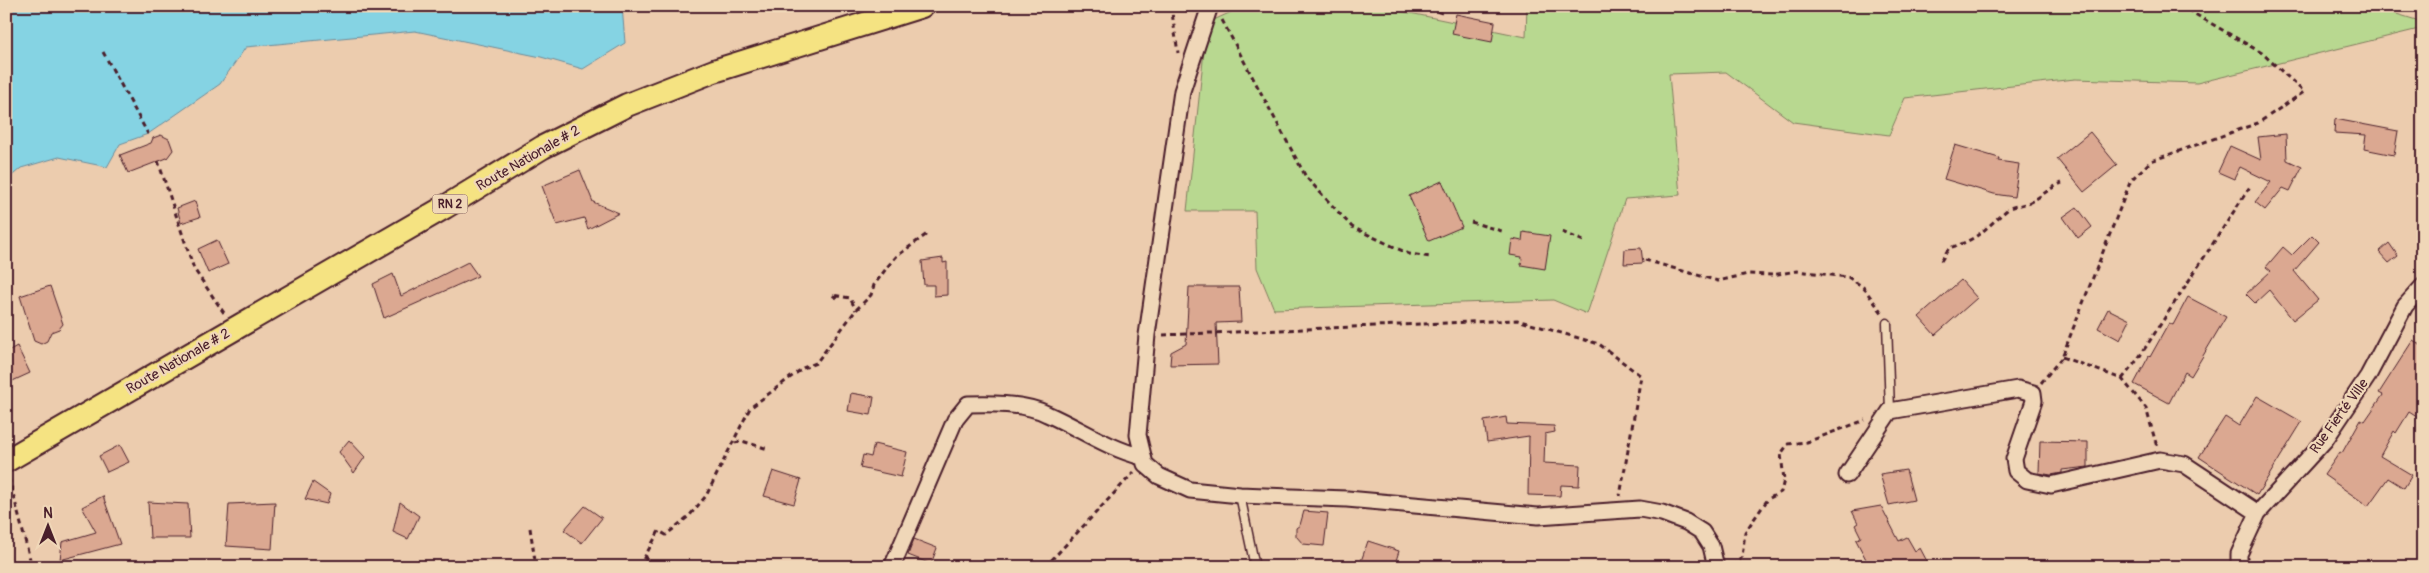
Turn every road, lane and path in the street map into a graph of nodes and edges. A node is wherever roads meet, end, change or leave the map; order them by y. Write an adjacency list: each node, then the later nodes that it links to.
1 (922, 6): 25 (main road, Route Nationale # 2 / RN 2)
2 (1171, 6): 8 (path)
3 (1421, 6): 6 (path)
4 (2181, 6): 27 (path)
5 (1214, 10): 8 (street); 18 (path)
6 (1442, 13)
7 (103, 52): 9 (path)
8 (1182, 91): 26 (street)
9 (148, 134)
10 (158, 160): 25 (path)
11 (2062, 183): 20 (path)
12 (2251, 185): 28 (path)
13 (1471, 222): 14 (path)
14 (1504, 232)
15 (1562, 232): 17 (path)
16 (927, 234): 23 (path)
17 (1586, 242)
18 (1431, 257)
19 (1645, 260): 24 (path)
20 (1941, 262)
21 (2423, 286): 39 (street, Rue Fierté Ville)
22 (837, 298): 23 (path)
23 (856, 310): 31 (path)
24 (1887, 323): 30 (lane)
25 (234, 328): 35 (main road, Route Nationale # 2 / RN 2)
26 (1147, 335): 34 (street); 38 (path)
27 (2062, 357): 28 (path); 29 (path)
28 (2122, 379): 33 (path)
29 (2033, 393): 30 (street); 33 (street)
30 (1890, 411): 36 (street); 50 (path)
31 (734, 443): 32 (path); 41 (path)
32 (768, 450)
33 (2160, 460): 39 (street)
34 (1143, 461): 37 (street); 46 (street); 47 (path)
35 (7, 469): 42 (path)
36 (1846, 475)
37 (1240, 495): 38 (street); 48 (lane)
38 (1618, 509): 49 (street)
39 (2258, 513): 51 (street, Rue Fierté Ville)
40 (530, 528): 43 (path)
41 (646, 555): 44 (path); 45 (path)
42 (32, 567)
43 (536, 567)
44 (639, 567)
45 (647, 567)
46 (892, 567)
47 (1045, 567)
48 (1255, 567)
49 (1716, 567)
50 (1732, 567)
51 (2239, 567)

